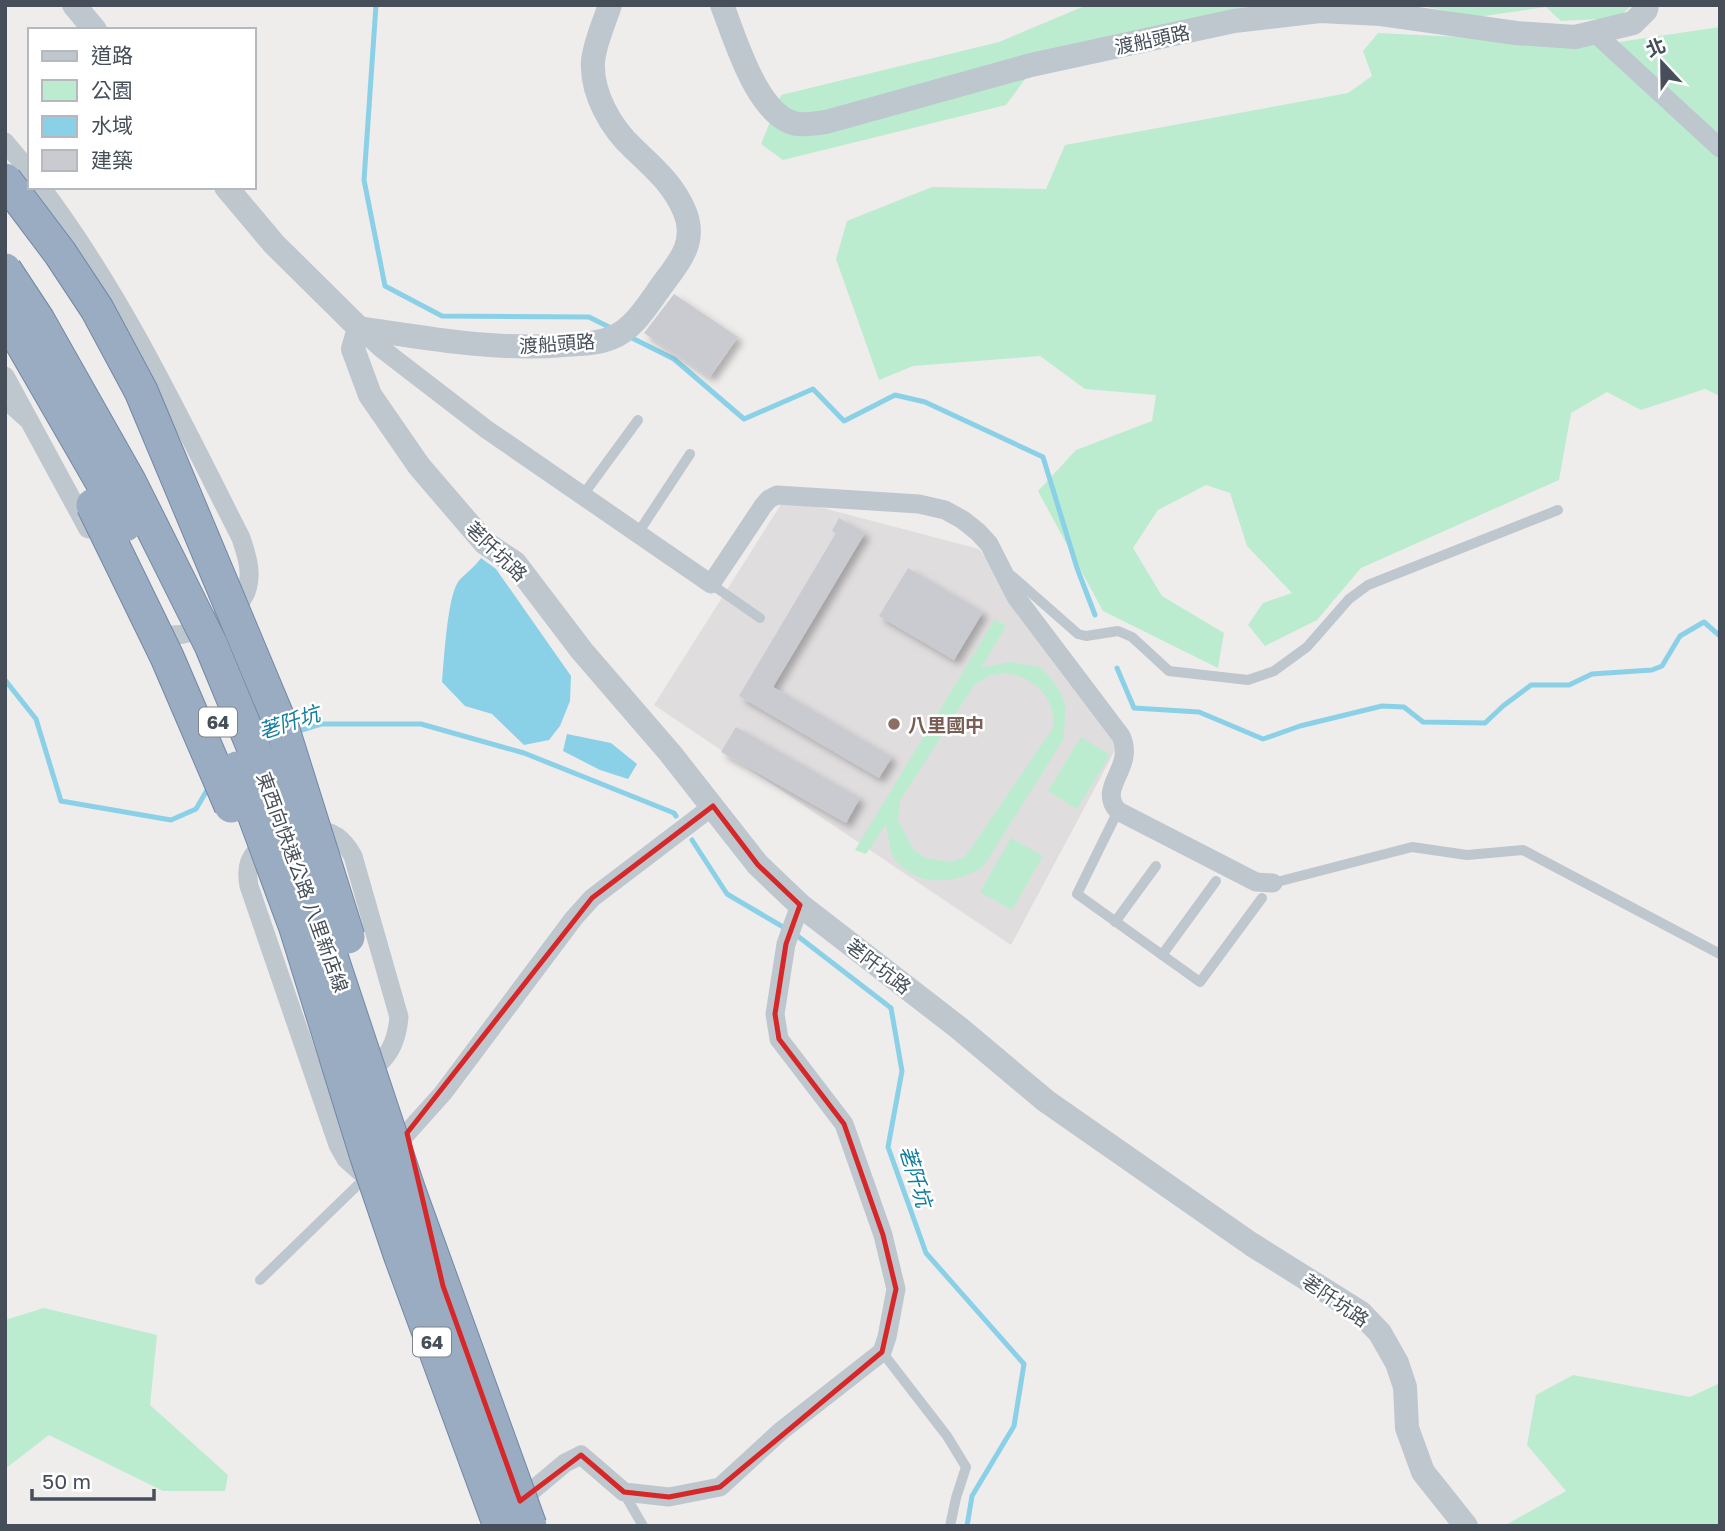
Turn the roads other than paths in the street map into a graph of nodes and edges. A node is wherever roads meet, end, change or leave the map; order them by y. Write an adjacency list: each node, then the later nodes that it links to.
1 (74, 5): 6 (street)
2 (611, 5): 16 (street, 渡船頭路)
3 (722, 5): 5 (street, 渡船頭路)
4 (1647, 5): 7 (street, 渡船頭路)
5 (1338, 9): 7 (street, 渡船頭路)
6 (93, 28)
7 (1595, 33): 9 (street)
8 (5, 142): 10 (street)
9 (1720, 148)
10 (28, 170)
11 (5, 180): 43 (highway, bridge)
12 (42, 189): 29 (street)
13 (228, 189): 16 (street)
14 (5, 270): 43 (highway, 東西向快速公路 八里新店線 / 64, bridge)
15 (5, 314): 41 (highway, 東西向快速公路 八里新店線 / 64, bridge)
16 (359, 328): 23 (street); 30 (street, 荖阡坑路)
17 (5, 347): 41 (highway, bridge)
18 (5, 376): 21 (street)
19 (5, 405): 21 (lane)
20 (638, 420): 23 (lane)
21 (37, 434): 29 (street)
22 (690, 454): 25 (lane)
23 (583, 495): 25 (street)
24 (1559, 510): 26 (lane)
25 (638, 533): 27 (street)
26 (998, 564): 27 (street); 31 (street)
27 (711, 584): 28 (lane)
28 (760, 618)
29 (192, 631): 32 (street)
30 (713, 806): 36 (street, 荖阡坑路); 41 (street)
31 (1118, 811): 35 (street); 37 (lane)
32 (278, 841): 40 (street); 40 (street)
33 (1156, 866): 37 (lane)
34 (1216, 881): 39 (lane)
35 (1267, 891): 38 (lane); 39 (lane)
36 (797, 913): 44 (street); 50 (street, 荖阡坑路)
37 (1115, 922): 39 (lane)
38 (1720, 954)
39 (1161, 955)
40 (318, 1086): 41 (street)
41 (372, 1164): 42 (lane); 45 (street); 46 (highway, 東西向快速公路 八里新店線 / 64, bridge)
42 (260, 1280)
43 (443, 1286): 47 (highway, 東西向快速公路 八里新店線 / 64, bridge)
44 (882, 1352): 45 (street); 49 (lane)
45 (624, 1492): 48 (lane)
46 (500, 1526)
47 (530, 1526)
48 (643, 1526)
49 (950, 1526)
50 (1466, 1526)

